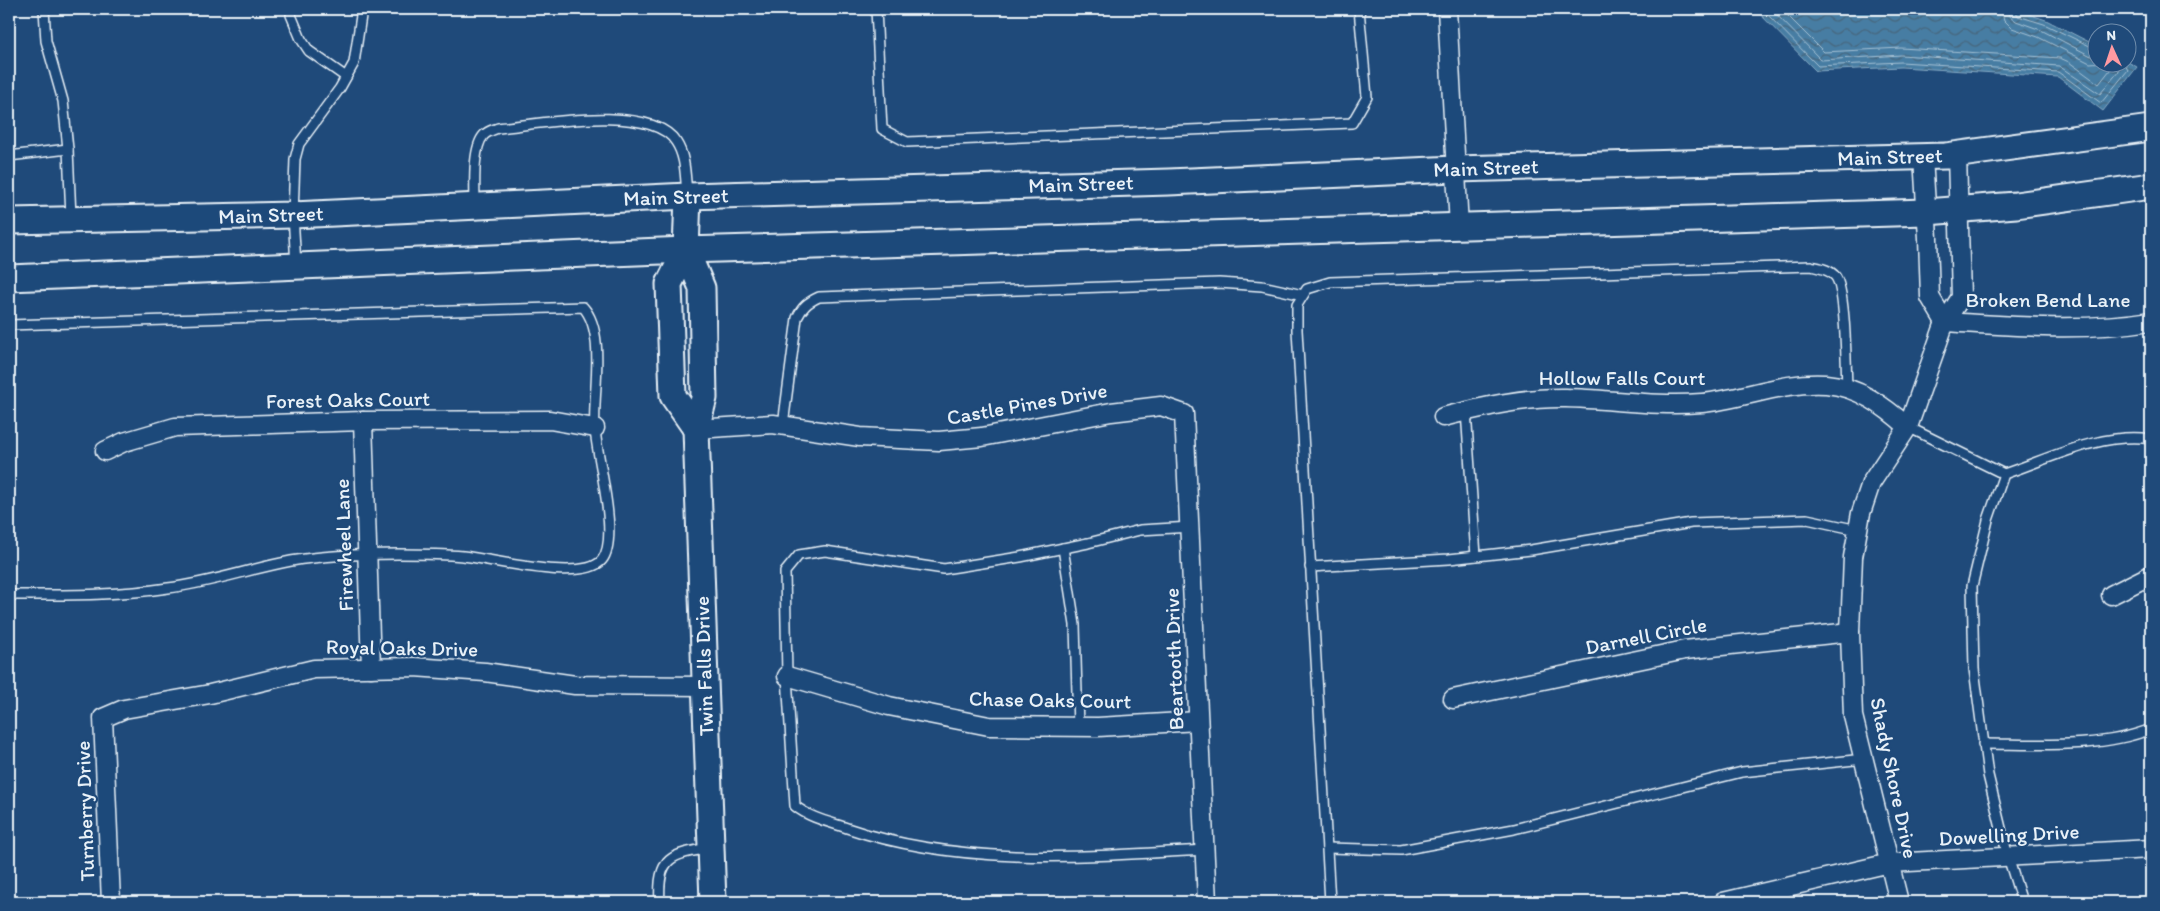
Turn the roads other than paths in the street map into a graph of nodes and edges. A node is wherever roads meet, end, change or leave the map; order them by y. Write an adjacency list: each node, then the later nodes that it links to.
1 (44, 9): 9 (lane)
2 (362, 9): 7 (lane)
3 (876, 9): 4 (lane)
4 (1359, 9)
5 (1447, 9): 13 (street)
6 (291, 15): 7 (lane)
7 (346, 77): 19 (lane)
8 (2151, 128): 10 (main road, Main Street)
9 (68, 149): 11 (lane); 20 (lane)
10 (1957, 154): 12 (main road, Main Street); 17 (street, Shady Shore Drive)
11 (9, 156)
12 (1922, 157): 13 (main road, Main Street); 18 (street)
13 (1455, 169): 15 (main road, Main Street); 22 (street)
14 (2151, 186): 17 (main road)
15 (688, 196): 16 (main road, Main Street); 16 (lane); 23 (main road)
16 (474, 206): 19 (main road, Main Street)
17 (1960, 209): 18 (main road); 28 (street, Shady Shore Drive)
18 (1926, 212): 22 (main road); 28 (street)
19 (292, 216): 20 (main road, Main Street); 24 (lane)
20 (71, 220): 21 (main road, Main Street)
21 (9, 221)
22 (1459, 227): 23 (main road)
23 (686, 250): 24 (main road); 38 (main road, Twin Falls Drive); 38 (main road)
24 (296, 266): 25 (main road)
25 (9, 278)
26 (1303, 294): 30 (lane); 35 (lane); 47 (lane)
27 (2151, 321): 28 (street, Broken Bend Lane)
28 (1945, 322): 36 (street, Shady Shore Drive)
29 (9, 325): 37 (lane)
30 (1847, 388): 31 (street, Hollow Falls Court); 36 (street, Hollow Falls Court)
31 (1466, 411): 33 (street, Hollow Falls Court); 46 (lane)
32 (1184, 414): 35 (street, Castle Pines Drive); 42 (street, Beartooth Drive)
33 (1443, 417)
34 (363, 421): 37 (street, Forest Oaks Court); 40 (street, Forest Oaks Court); 45 (street, Firewheel Lane)
35 (783, 425): 38 (street, Castle Pines Drive)
36 (1908, 427): 41 (lane); 43 (street, Shady Shore Drive)
37 (595, 428): 45 (lane)
38 (696, 430): 54 (main road, Twin Falls Drive)
39 (2151, 439): 41 (lane)
40 (105, 451)
41 (2004, 474): 60 (lane)
42 (1191, 527): 44 (lane); 57 (street, Beartooth Drive)
43 (1858, 530): 46 (lane); 51 (street, Shady Shore Drive)
44 (1063, 548): 53 (lane); 58 (lane)
45 (367, 554): 49 (lane); 52 (street, Firewheel Lane)
46 (1476, 556): 47 (lane)
47 (1310, 567): 63 (lane)
48 (2151, 575): 50 (street)
49 (9, 595)
50 (2111, 595)
51 (1850, 632): 55 (street, Darnell Circle); 61 (street, Shady Shore Drive)
52 (371, 668): 54 (street, Royal Oaks Drive); 56 (street, Royal Oaks Drive)
53 (787, 676): 58 (street, Chase Oaks Court); 65 (lane)
54 (704, 686): 62 (main road, Twin Falls Drive)
55 (1453, 699)
56 (103, 718): 68 (street, Turnberry Drive)
57 (1198, 721): 58 (street, Chase Oaks Court); 65 (street, Beartooth Drive)
58 (1078, 727)
59 (2151, 729): 60 (lane)
60 (1984, 744): 66 (lane)
61 (1864, 758): 63 (lane); 67 (street, Shady Shore Drive)
62 (711, 848): 69 (lane); 70 (main road, Twin Falls Drive)
63 (1327, 848): 72 (lane)
64 (2151, 849): 66 (street, Dowelling Drive)
65 (1205, 850): 71 (street, Beartooth Drive)
66 (2008, 857): 67 (street, Dowelling Drive); 75 (lane)
67 (1890, 863): 73 (street, Dowelling Drive); 74 (street, Shady Shore Drive)
68 (111, 902)
69 (660, 902)
70 (713, 902)
71 (1207, 902)
72 (1330, 902)
73 (1723, 902)
74 (1899, 902)
75 (2022, 902)

